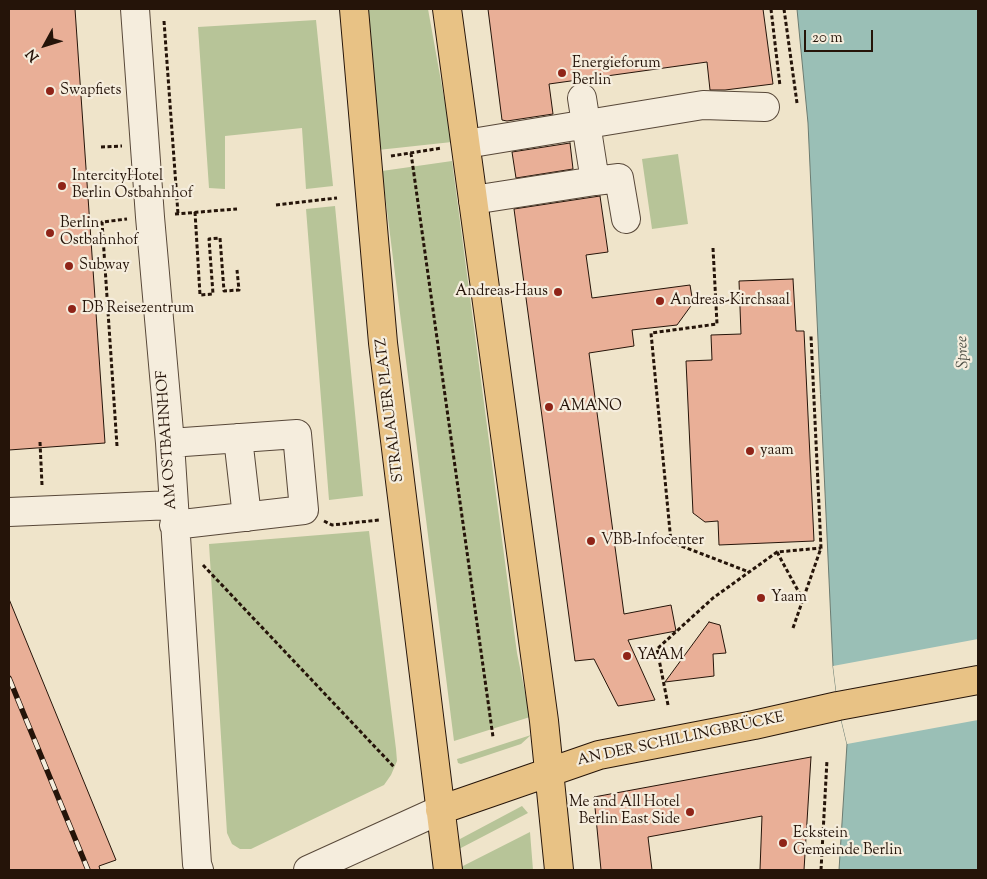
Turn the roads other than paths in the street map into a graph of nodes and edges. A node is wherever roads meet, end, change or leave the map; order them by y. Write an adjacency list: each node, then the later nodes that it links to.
1 (135, 9): 11 (street, AM OSTBAHNHOF)
2 (354, 9): 17 (main road, STRALAUER PLATZ)
3 (447, 9): 6 (main road)
4 (768, 97): 5 (street)
5 (584, 111): 6 (street); 7 (street)
6 (466, 144): 8 (main road)
7 (595, 181): 8 (street); 9 (street)
8 (473, 200): 16 (main road)
9 (626, 219)
10 (238, 438): 11 (street); 14 (street); 14 (street)
11 (170, 443): 13 (street, AM OSTBAHNHOF)
12 (9, 513): 13 (street)
13 (174, 515): 14 (street); 18 (street, AM OSTBAHNHOF)
14 (247, 516)
15 (978, 680): 16 (main road, AN DER SCHILLINGBRÜCKE)
16 (549, 771): 17 (main road, AN DER SCHILLINGBRÜCKE); 21 (main road)
17 (440, 810): 19 (street); 20 (main road, STRALAUER PLATZ)
18 (199, 870)
19 (308, 870)
20 (448, 870)
21 (559, 870)

